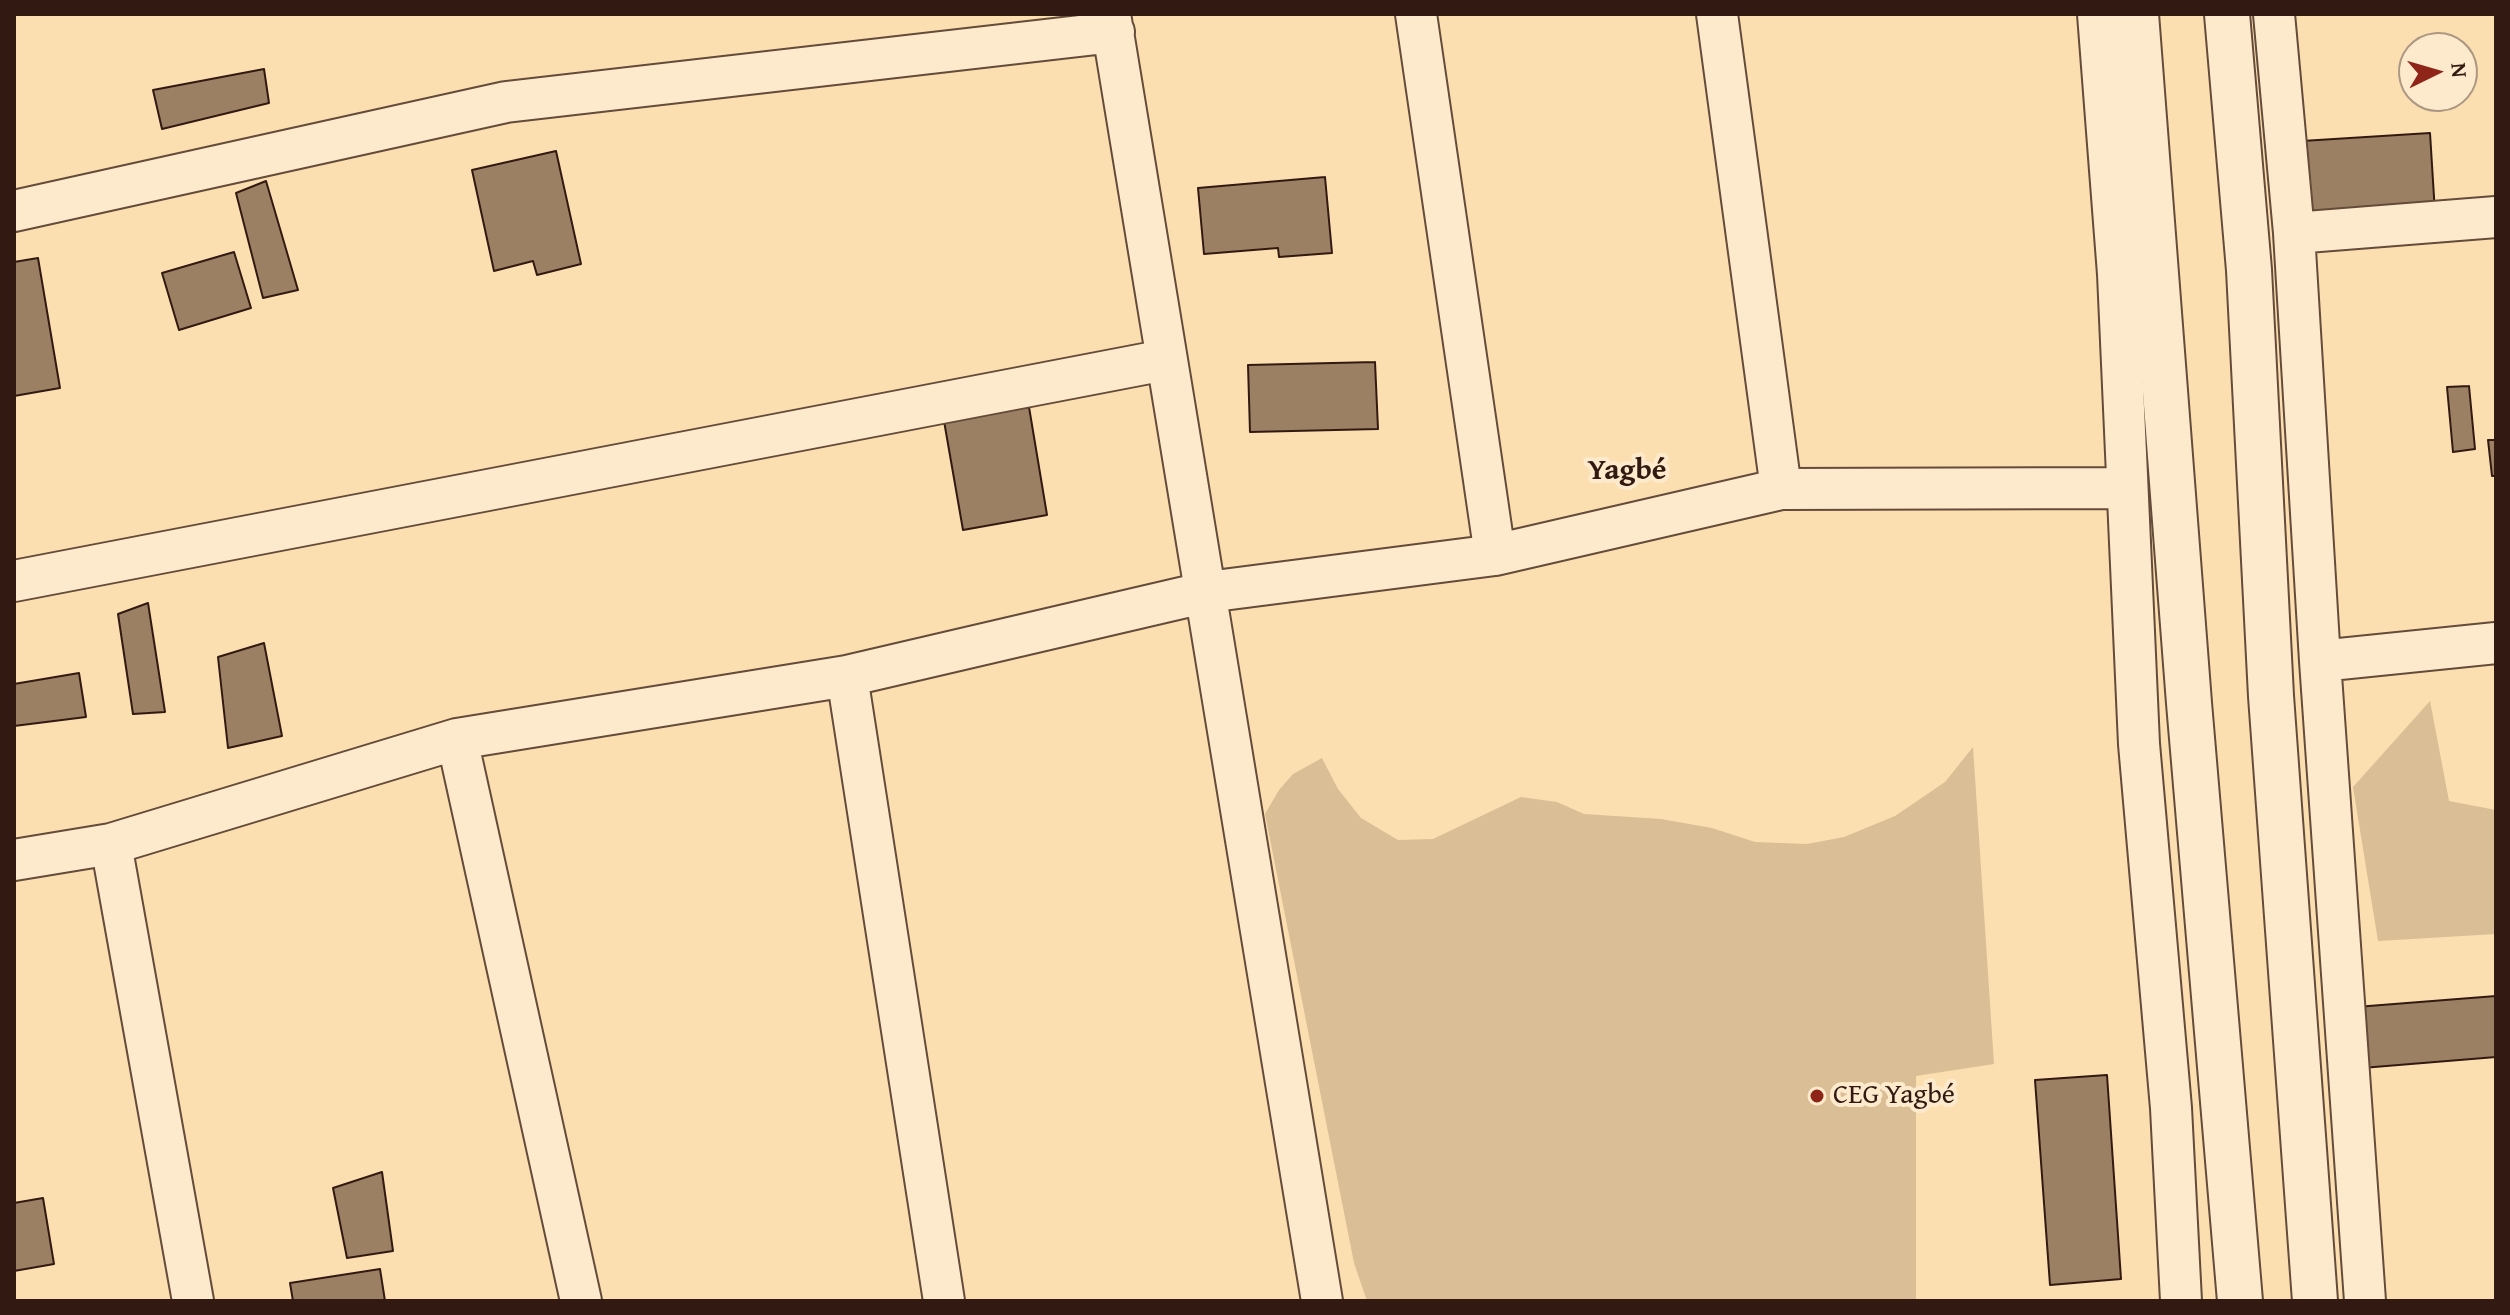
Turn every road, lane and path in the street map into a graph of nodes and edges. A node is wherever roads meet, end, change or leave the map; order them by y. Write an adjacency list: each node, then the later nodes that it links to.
1 (1416, 14): 14 (street)
2 (1717, 14): 13 (street)
3 (2098, 14): 12 (street)
4 (2136, 14): 28 (street)
5 (2227, 14): 29 (street)
6 (2274, 14): 10 (street)
7 (1112, 23): 8 (street); 11 (street)
8 (14, 211)
9 (2496, 217): 10 (street)
10 (2294, 233): 18 (street)
11 (1165, 360): 15 (street); 16 (street)
12 (2127, 488): 13 (street); 27 (street)
13 (1781, 489): 14 (street)
14 (1495, 555): 16 (street)
15 (14, 581)
16 (1207, 592): 19 (street); 26 (street)
17 (2496, 643): 18 (street)
18 (2320, 661): 30 (street)
19 (847, 676): 20 (street); 25 (street)
20 (457, 739): 21 (street); 24 (street)
21 (111, 844): 22 (street); 23 (street)
22 (14, 860)
23 (193, 1301)
24 (581, 1301)
25 (944, 1301)
26 (1322, 1301)
27 (2181, 1301)
28 (2240, 1301)
29 (2315, 1301)
30 (2365, 1301)

